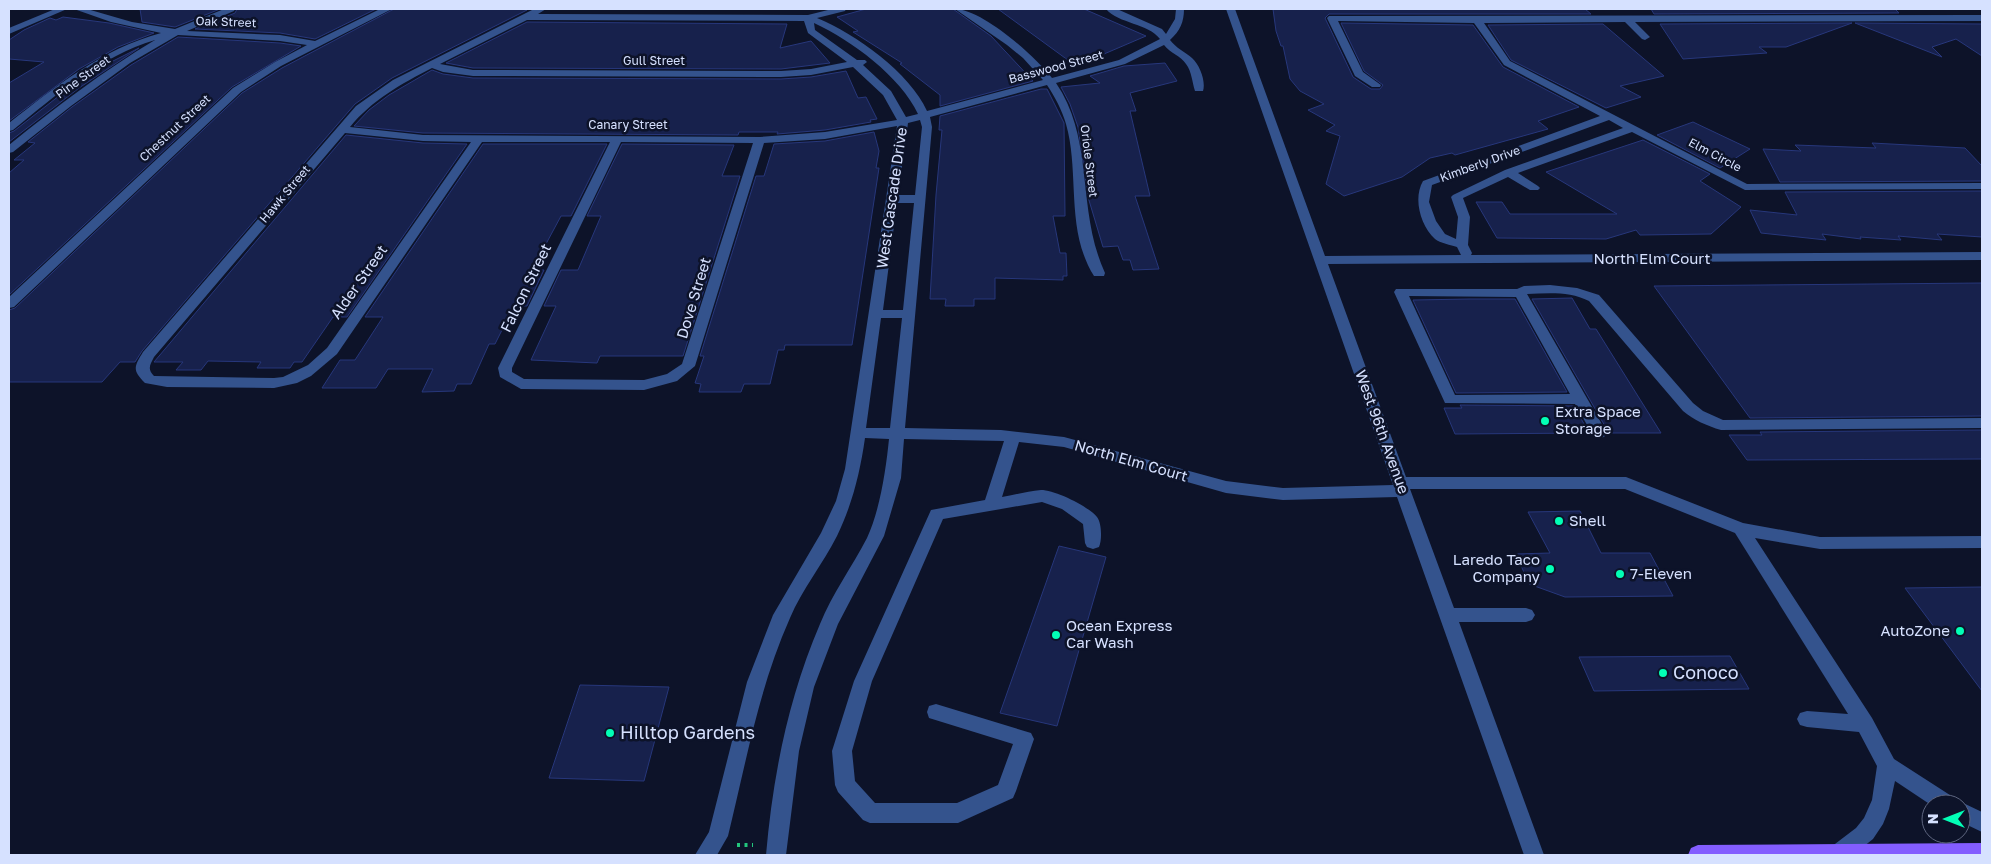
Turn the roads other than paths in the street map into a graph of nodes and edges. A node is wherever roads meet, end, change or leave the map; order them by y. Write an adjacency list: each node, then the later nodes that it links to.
1 (62, 9): 16 (street)
2 (79, 9): 17 (street, Oak Street)
3 (231, 9): 17 (street, Pine Street)
4 (387, 9): 20 (street, Chestnut Street)
5 (540, 9): 11 (street, Hawk Street)
6 (842, 9): 12 (street)
7 (959, 9): 24 (street, Oriole Street)
8 (1110, 9): 19 (street)
9 (1180, 9): 19 (street, Basswood Street)
10 (1230, 9): 45 (street, West 96th Avenue)
11 (524, 17): 12 (street); 22 (street, Hawk Street)
12 (808, 18): 21 (street, West Cascade Drive); 23 (street, West Cascade Drive)
13 (1982, 18): 15 (street)
14 (1477, 20): 15 (street); 25 (street); 29 (street, Elm Circle)
15 (1628, 20): 18 (street)
16 (9, 31)
17 (176, 32): 20 (street, Oak Street); 27 (street, Pine Street); 28 (street, Pine Street)
18 (1645, 37)
19 (1166, 39): 24 (street, Basswood Street); 26 (street)
20 (314, 44): 49 (street, Chestnut Street)
21 (876, 58): 23 (street, Gull Street); 30 (street, West Cascade Drive)
22 (432, 64): 23 (street, Gull Street); 32 (street, Hawk Street)
23 (856, 64): 30 (street, West Cascade Drive)
24 (1050, 81): 30 (street, Basswood Street); 47 (street, Oriole Street)
25 (1376, 84)
26 (1199, 90)
27 (31, 110): 28 (street); 31 (street, Pine Street)
28 (58, 110): 37 (street, Pine Street)
29 (1610, 116): 33 (street, Elm Circle); 43 (street, Kimberly Drive)
30 (914, 118): 36 (street, Canary Street); 41 (street, West Cascade Drive); 42 (street, West Cascade Drive)
31 (9, 128)
32 (341, 128): 35 (street, Canary Street); 52 (street, Hawk Street)
33 (1633, 128): 38 (street, Kimberly Drive); 39 (street, Elm Circle)
34 (618, 138): 35 (street, Canary Street); 36 (street, Canary Street); 53 (street, Falcon Street)
35 (478, 139): 52 (street, Alder Street)
36 (760, 140): 53 (street, Dove Street)
37 (9, 150)
38 (1508, 172): 40 (street); 43 (street, Kimberly Drive)
39 (1982, 186)
40 (1534, 188)
41 (892, 199): 42 (street); 50 (street, West Cascade Drive)
42 (920, 199): 51 (street, West Cascade Drive)
43 (1462, 245): 46 (street)
44 (1982, 256): 46 (street, North Elm Court)
45 (1321, 260): 46 (street, North Elm Court); 60 (street, West 96th Avenue)
46 (1470, 260)
47 (1098, 273)
48 (1520, 293): 54 (street); 54 (street); 55 (street)
49 (9, 304)
50 (876, 314): 51 (street); 56 (street, West Cascade Drive)
51 (909, 314): 57 (street, West Cascade Drive)
52 (230, 382)
53 (591, 385)
54 (1579, 399): 58 (street)
55 (1982, 423)
56 (858, 433): 57 (street, North Elm Court); 74 (street, West Cascade Drive)
57 (898, 433): 59 (street, North Elm Court); 75 (street, West Cascade Drive)
58 (1599, 434)
59 (1013, 436): 60 (street, North Elm Court); 61 (street)
60 (1402, 487): 62 (street, North Elm Court); 65 (street, West 96th Avenue)
61 (990, 506): 64 (street); 67 (street)
62 (1741, 529): 63 (street, North Elm Court); 69 (street)
63 (1982, 542)
64 (1093, 543)
65 (1447, 615): 66 (street); 76 (street, West 96th Avenue)
66 (1526, 615)
67 (936, 712)
68 (1807, 719): 69 (street)
69 (1865, 724): 70 (street)
70 (1887, 765): 71 (street); 73 (street)
71 (1931, 794)
72 (1982, 853): 73 (main road)
73 (1838, 854): 77 (main road)
74 (705, 855)
75 (776, 855)
76 (1534, 855)
77 (1698, 855)

